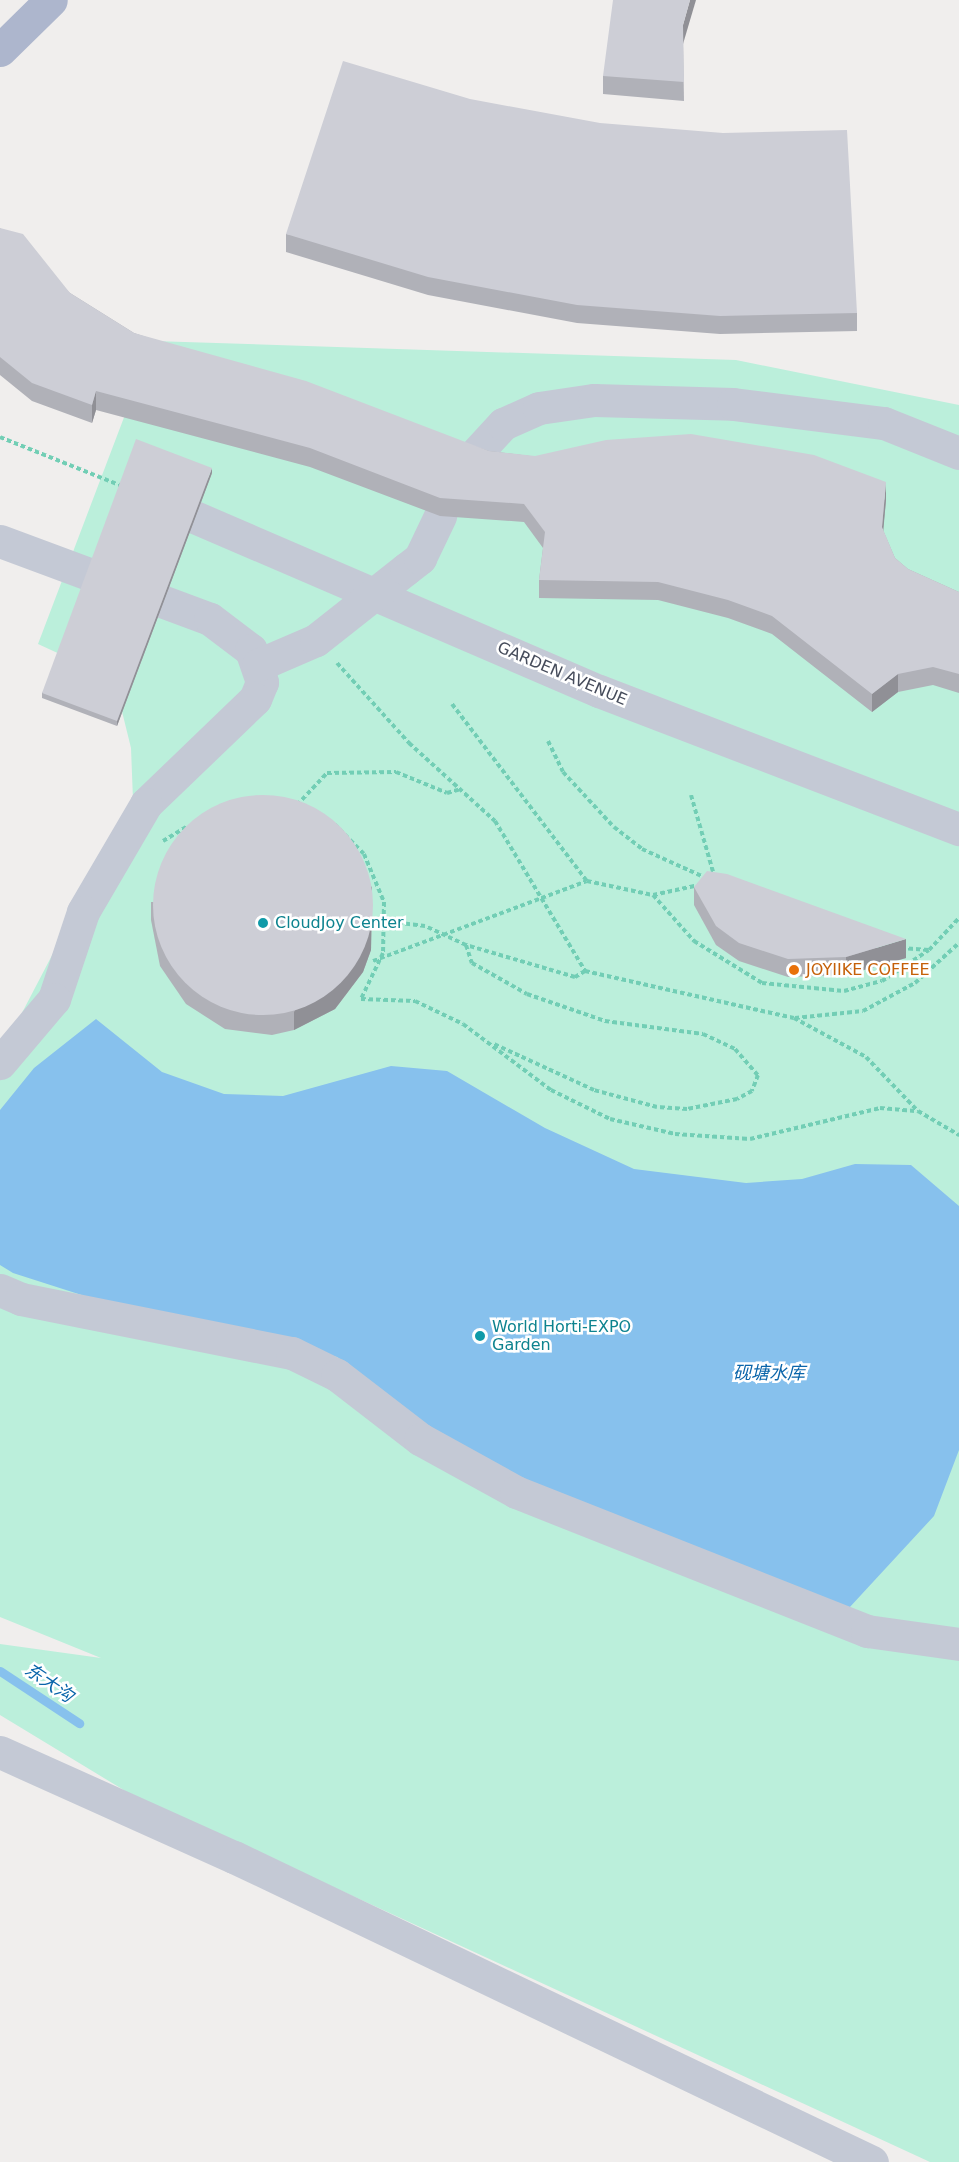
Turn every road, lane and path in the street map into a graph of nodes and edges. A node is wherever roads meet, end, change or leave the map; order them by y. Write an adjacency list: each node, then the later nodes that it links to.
1 (51, 0): 2 (main road)
2 (0, 50)
3 (0, 437): 6 (path)
4 (959, 453): 5 (street)
5 (468, 462)
6 (170, 506): 9 (street, GARDEN AVENUE)
7 (440, 516): 9 (street)
8 (0, 541): 11 (street)
9 (375, 594): 10 (street); 21 (street, GARDEN AVENUE)
10 (316, 640): 11 (street); 14 (path)
11 (258, 665): 22 (street)
12 (452, 704): 23 (path)
13 (548, 741): 24 (path)
14 (462, 789): 17 (path); 33 (path)
15 (691, 795): 24 (path)
16 (288, 803): 17 (path)
17 (297, 806): 18 (path)
18 (304, 807)
19 (327, 818): 27 (path)
20 (196, 820): 22 (path)
21 (959, 829)
22 (124, 841): 36 (street)
23 (587, 881): 25 (path); 32 (path, bridge)
24 (715, 882): 25 (path)
25 (653, 895): 31 (path)
26 (959, 918): 31 (path)
27 (386, 921): 29 (path); 35 (path)
28 (959, 943): 34 (path)
29 (466, 945): 33 (path); 35 (path)
30 (890, 947): 31 (path)
31 (929, 950)
32 (373, 961)
33 (585, 971): 34 (path)
34 (794, 1018): 37 (path)
35 (488, 1041): 37 (path)
36 (0, 1064)
37 (918, 1111): 38 (path)
38 (959, 1135)
39 (0, 1290): 40 (street)
40 (959, 1644)
41 (0, 1752): 42 (street)
42 (872, 2162)

